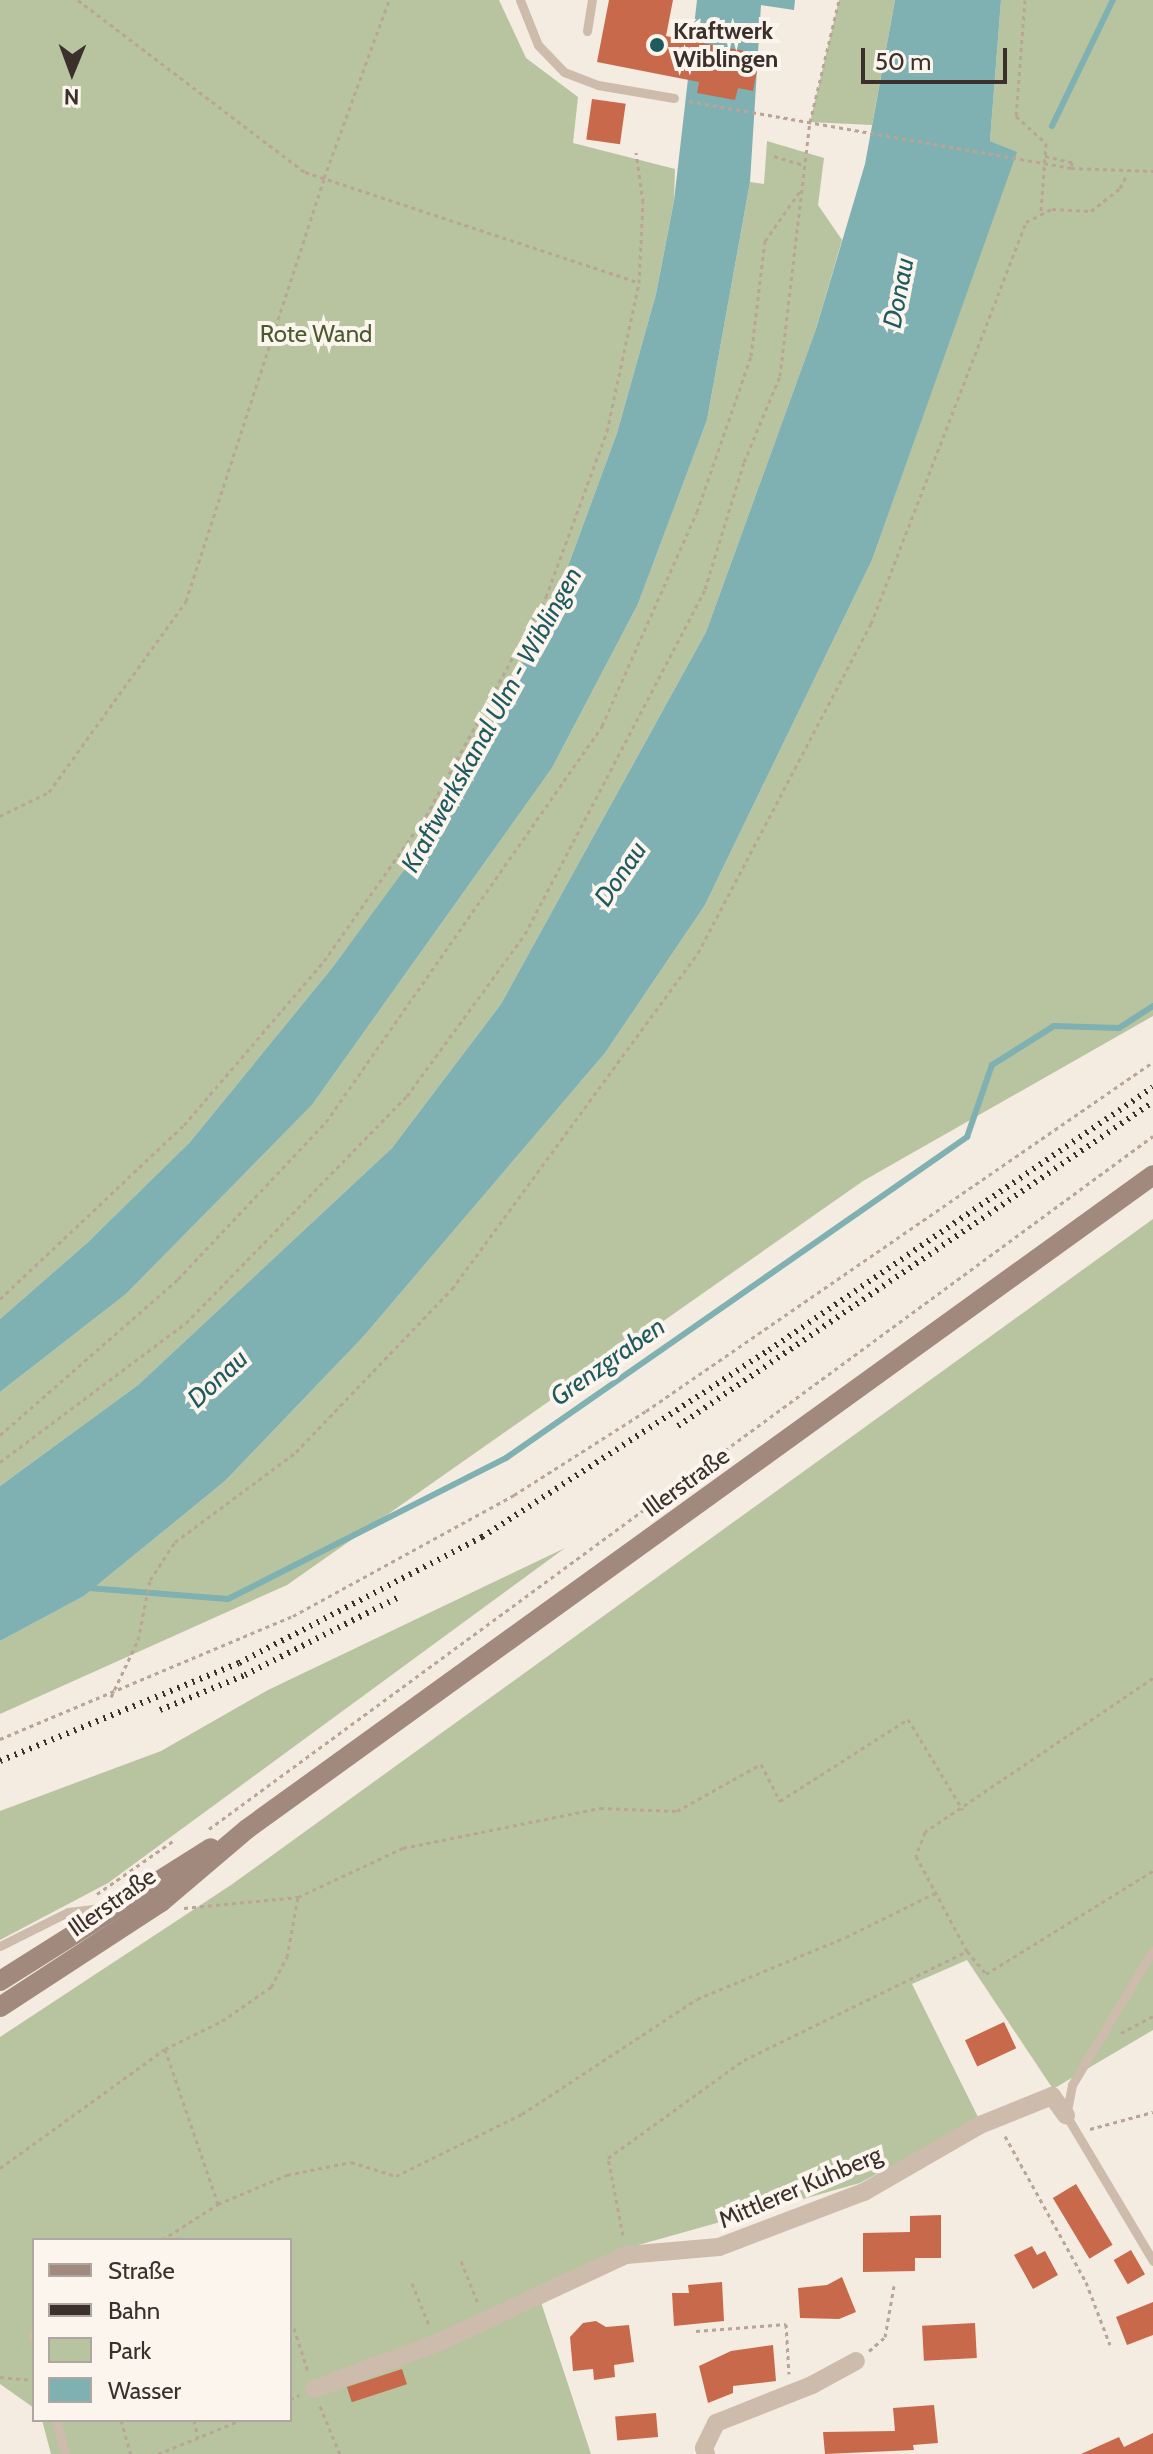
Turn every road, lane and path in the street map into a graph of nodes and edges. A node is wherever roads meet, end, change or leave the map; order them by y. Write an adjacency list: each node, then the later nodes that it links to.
1 (78, 0): 17 (path)
2 (389, 0): 17 (path)
3 (520, 0): 8 (lane)
4 (592, 0): 7 (lane)
5 (839, 0): 9 (path)
6 (1025, 0): 12 (path)
7 (587, 31)
8 (674, 98): 9 (path)
9 (810, 122): 13 (path); 14 (path, bridge)
10 (636, 152): 20 (path)
11 (774, 156): 13 (path)
12 (1045, 156): 14 (path); 19 (path)
13 (803, 165): 18 (path)
14 (1071, 168): 16 (path)
15 (1153, 171): 16 (path)
16 (1127, 174): 19 (path)
17 (324, 178): 20 (path); 21 (path)
18 (800, 191): 26 (path); 27 (path)
19 (1041, 211): 29 (path)
20 (639, 283): 25 (path)
21 (0, 816)
22 (1153, 1062): 29 (path)
23 (1153, 1136): 33 (path)
24 (1153, 1175): 32 (main road, Illerstraße)
25 (0, 1299)
26 (0, 1435)
27 (0, 1462)
28 (1153, 1678): 31 (path)
29 (111, 1697): 30 (path)
30 (0, 1739)
31 (963, 1810): 36 (path); 37 (path)
32 (247, 1829): 38 (main road, Illerstraße); 39 (main road, Illerstraße)
33 (204, 1832)
34 (173, 1841): 40 (path)
35 (1153, 1871): 43 (path)
36 (937, 1892): 43 (path); 54 (path)
37 (298, 1897): 38 (path); 48 (path)
38 (161, 1902): 45 (main road, Illerstraße)
39 (113, 1907): 40 (lane); 44 (main road, Illerstraße)
40 (68, 1912): 41 (lane)
41 (0, 1946)
42 (1153, 1950): 47 (lane)
43 (967, 1951): 56 (path)
44 (0, 1981)
45 (0, 2007)
46 (1153, 2016): 47 (path)
47 (1100, 2045): 50 (lane)
48 (165, 2049): 53 (path); 54 (path)
49 (1153, 2112): 52 (path)
50 (1066, 2115): 51 (street, Mittlerer Kuhberg); 52 (lane)
51 (995, 2119): 56 (street, Mittlerer Kuhberg); 65 (path)
52 (1079, 2132): 58 (lane)
53 (0, 2168)
54 (218, 2204): 55 (path)
55 (165, 2238)
56 (626, 2255): 61 (street, Mittlerer Kuhberg)
57 (461, 2261): 61 (path)
58 (1153, 2261)
59 (412, 2283): 64 (path)
60 (894, 2286): 66 (path)
61 (485, 2321): 64 (street, Mittlerer Kuhberg)
62 (294, 2328): 69 (path)
63 (696, 2331): 70 (path)
64 (437, 2343): 69 (street, Mittlerer Kuhberg)
65 (1110, 2345)
66 (856, 2361): 70 (street)
67 (0, 2377): 68 (path)
68 (32, 2380)
69 (314, 2389): 79 (path)
70 (791, 2394): 80 (street)
71 (57, 2422): 76 (lane)
72 (122, 2422): 77 (path)
73 (194, 2422): 75 (path)
74 (236, 2422): 75 (path)
75 (198, 2438): 78 (path)
76 (65, 2454)
77 (131, 2454)
78 (158, 2454)
79 (340, 2454)
80 (706, 2454)

